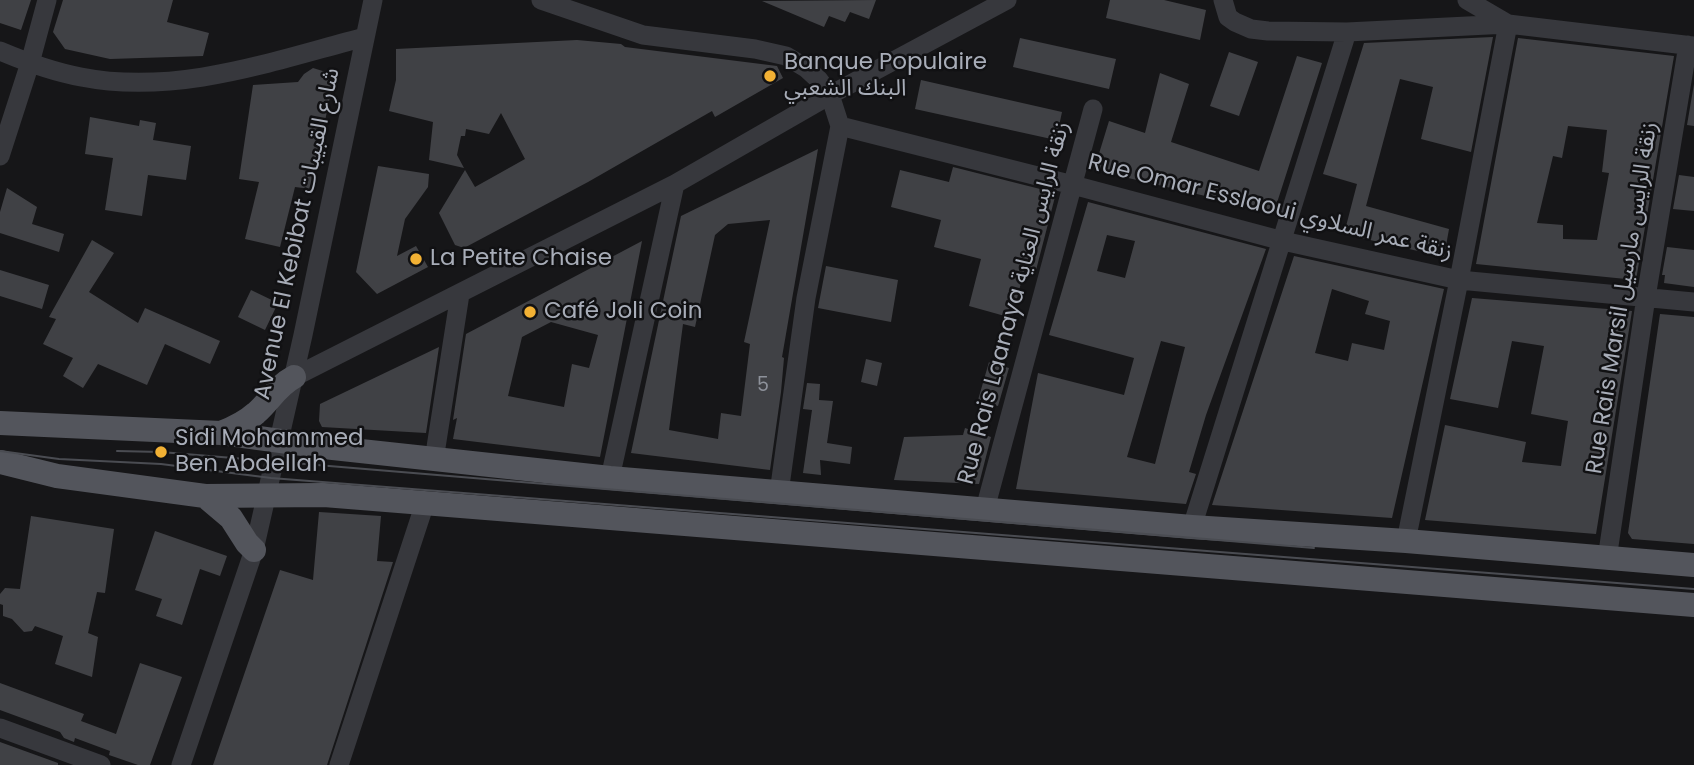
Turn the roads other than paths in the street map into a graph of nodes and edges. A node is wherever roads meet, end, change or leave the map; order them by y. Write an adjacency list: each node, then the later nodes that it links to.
1 (47, 0): 13 (street)
2 (373, 0): 10 (street, Avenue El Kebibat شارع القبيبات)
3 (541, 0): 7 (street)
4 (1007, 0): 14 (street)
5 (1223, 0): 9 (street)
6 (1467, 0): 8 (street)
7 (573, 6): 14 (street)
8 (1508, 24): 9 (street); 11 (street); 21 (street)
9 (1347, 32): 20 (street)
10 (365, 37): 13 (street); 25 (street, Avenue El Kebibat شارع القبيبات)
11 (1691, 45): 23 (street, Rue Rais Marsil زنقة الرايس مارسيل)
12 (0, 51): 13 (street)
13 (30, 63): 17 (street)
14 (830, 95): 16 (street); 18 (street)
15 (1093, 109): 19 (street, Rue Rais Laanaya زنقة الرايس العناية)
16 (840, 127): 19 (street, Rue Omar Esslaoui زنقة عمر السلاوي); 33 (street)
17 (0, 156)
18 (675, 184): 22 (street); 31 (street)
19 (1073, 185): 20 (street, Rue Omar Esslaoui زنقة عمر السلاوي); 36 (street, Rue Rais Laanaya زنقة الرايس العناية)
20 (1283, 241): 21 (street, Rue Omar Esslaoui زنقة عمر السلاوي); 37 (street)
21 (1459, 280): 23 (street, Rue Omar Esslaoui زنقة عمر السلاوي); 38 (street)
22 (460, 294): 25 (street); 29 (street)
23 (1646, 297): 24 (street, Rue Omar Esslaoui زنقة عمر السلاوي); 40 (street, Rue Rais Marsil زنقة الرايس مارسيل)
24 (1694, 302)
25 (294, 377): 27 (main road); 28 (street, Avenue El Kebibat شارع القبيبات)
26 (0, 423): 27 (main road)
27 (221, 433): 28 (main road)
28 (279, 441): 29 (main road); 32 (street, Avenue El Kebibat شارع القبيبات)
29 (434, 460): 31 (main road)
30 (0, 462): 34 (main road)
31 (610, 478): 33 (main road)
32 (268, 487): 34 (main road); 35 (main road); 39 (street, Avenue El Kebibat شارع القبيبات)
33 (779, 493): 36 (main road)
34 (205, 496): 39 (main road)
35 (425, 503): 42 (main road); 46 (street)
36 (985, 509): 37 (main road)
37 (1192, 527): 38 (main road)
38 (1406, 541): 40 (main road)
39 (254, 551): 45 (street, Avenue El Kebibat شارع القبيبات)
40 (1607, 559): 41 (main road)
41 (1694, 565)
42 (1694, 605)
43 (0, 728): 44 (street)
44 (101, 765)
45 (181, 765)
46 (339, 765)

